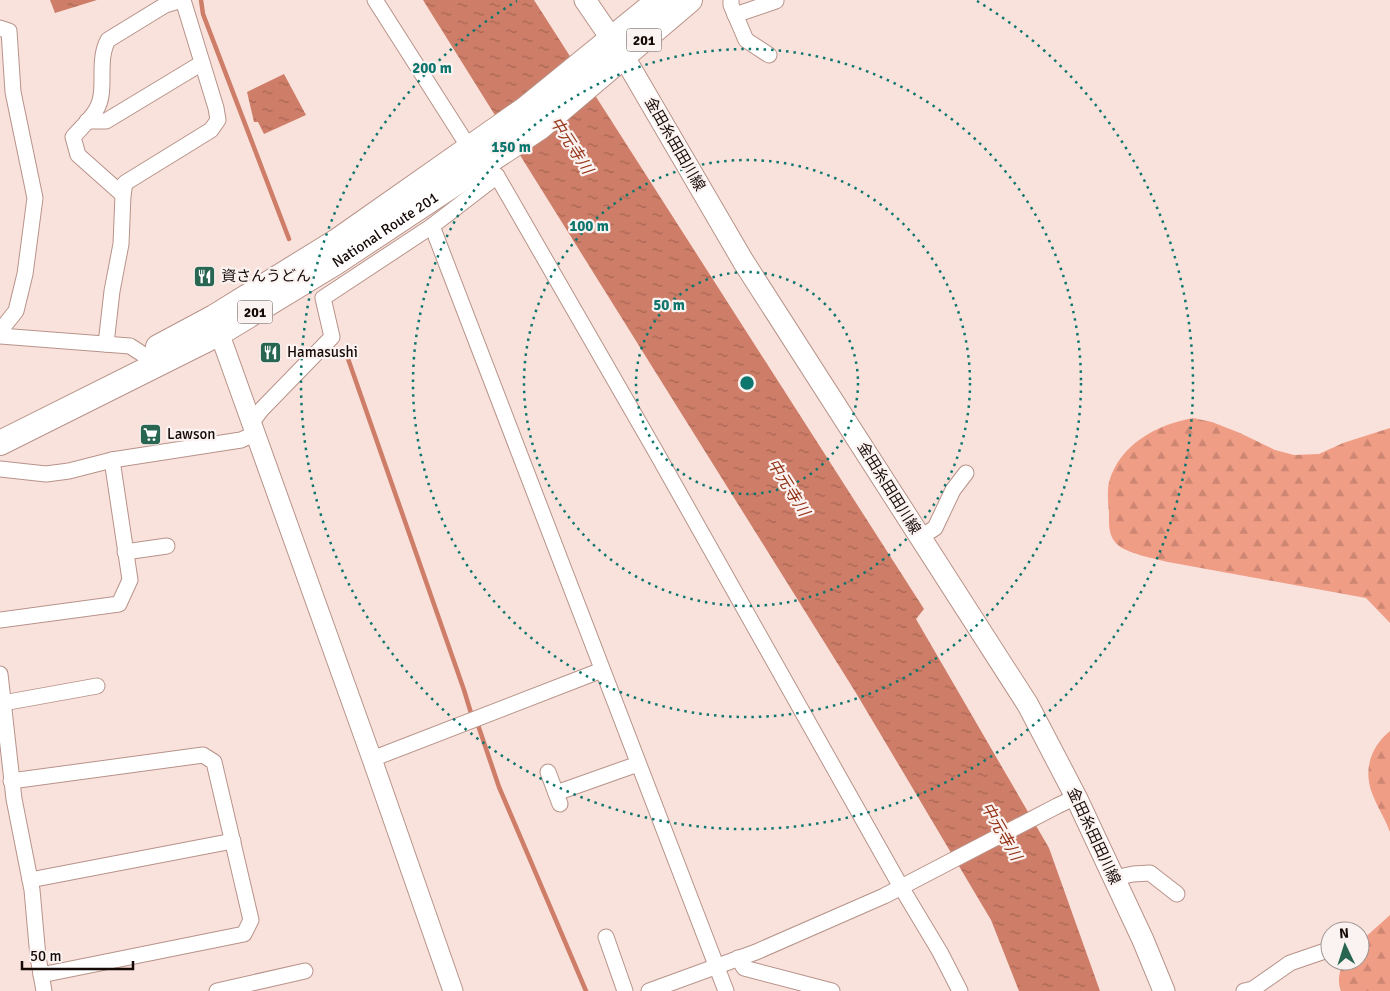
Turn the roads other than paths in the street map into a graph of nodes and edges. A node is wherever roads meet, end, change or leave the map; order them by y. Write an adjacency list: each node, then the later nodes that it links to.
1 (182, 0): 12 (street); 13 (street)
2 (375, 0): 14 (street)
3 (585, 0): 10 (main road, 金田糸田田川線)
4 (659, 0): 10 (highway, National Route 201 / 201)
5 (690, 0): 10 (highway, National Route 201 / 201)
6 (731, 0): 8 (street)
7 (776, 1): 8 (street)
8 (735, 15): 11 (street)
9 (0, 28): 18 (street)
10 (618, 49): 14 (highway, National Route 201 / 201); 14 (highway, National Route 201 / 201); 28 (main road, 金田糸田田川線)
11 (769, 55)
12 (202, 62): 13 (street); 15 (street)
13 (86, 121): 15 (street)
14 (485, 157): 16 (street); 17 (highway, National Route 201 / 201); 44 (street)
15 (122, 195): 20 (street)
16 (432, 226): 23 (street); 32 (street)
17 (217, 325): 21 (highway, National Route 201 / 201); 23 (street); 24 (highway, National Route 201 / 201)
18 (0, 327)
19 (0, 336): 20 (street)
20 (106, 344): 21 (street)
21 (144, 355): 22 (highway, National Route 201 / 201)
22 (0, 426)
23 (254, 427): 25 (street); 36 (street)
24 (0, 443)
25 (112, 460): 26 (street); 30 (street)
26 (0, 469)
27 (966, 474): 28 (street)
28 (920, 537): 40 (main road, 金田糸田田川線)
29 (167, 546): 30 (street)
30 (125, 552): 31 (street)
31 (0, 620)
32 (602, 670): 36 (street); 37 (street)
33 (0, 674): 35 (street)
34 (97, 686): 35 (street)
35 (3, 703): 38 (street)
36 (372, 759): 56 (street)
37 (638, 764): 39 (street); 49 (street)
38 (7, 771): 41 (street); 43 (street)
39 (548, 772)
40 (1076, 797): 42 (main road, 金田糸田田川線); 44 (street)
41 (233, 841): 43 (street); 51 (street)
42 (1114, 878): 45 (street); 61 (main road, 金田糸田田川線)
43 (30, 880): 51 (street)
44 (906, 884): 48 (street); 60 (street)
45 (1177, 894)
46 (606, 937): 57 (street)
47 (1320, 953): 62 (street)
48 (738, 958): 49 (street); 59 (street)
49 (716, 966): 53 (street); 58 (street)
50 (305, 971): 52 (street)
51 (41, 975): 54 (street)
52 (270, 985): 55 (street)
53 (652, 990)
54 (44, 991)
55 (217, 991)
56 (453, 991)
57 (625, 991)
58 (726, 991)
59 (832, 991)
60 (960, 991)
61 (1164, 991)
62 (1244, 991)

